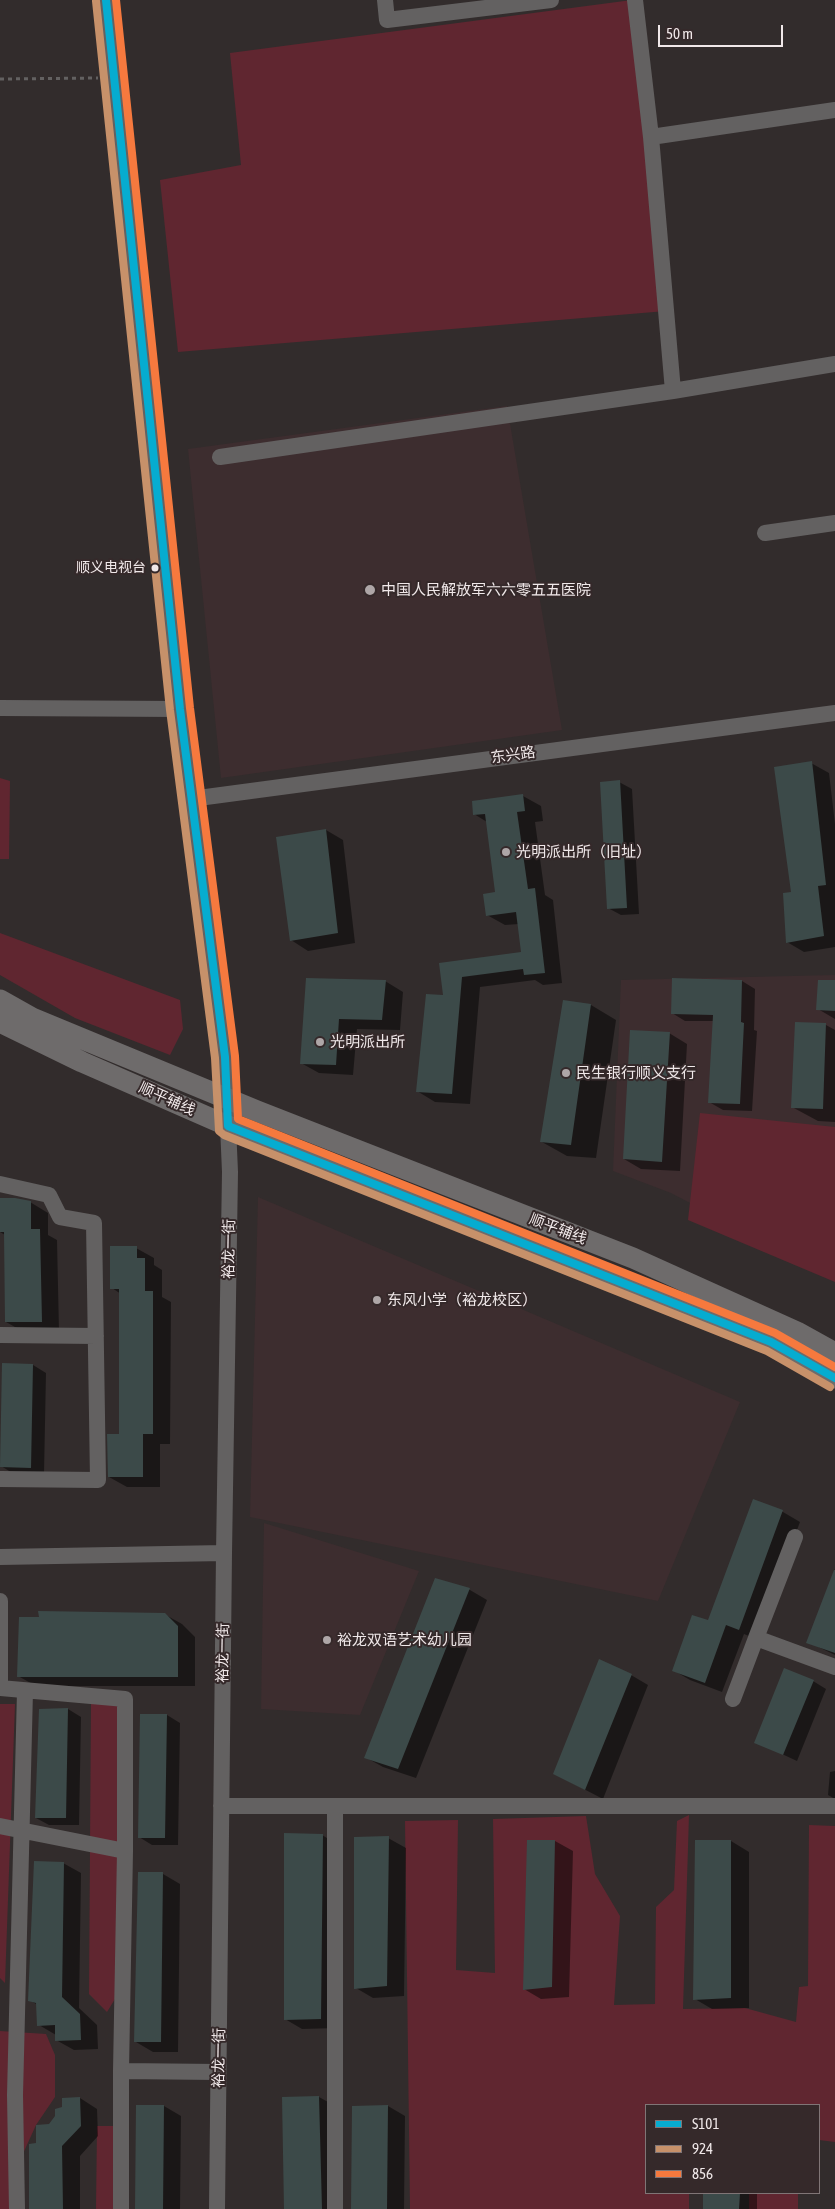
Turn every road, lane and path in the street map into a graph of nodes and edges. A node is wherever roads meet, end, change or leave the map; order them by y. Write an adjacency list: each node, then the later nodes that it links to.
1 (106, 0): 5 (street, 裕龙一街)
2 (385, 0): 3 (street)
3 (551, 0)
4 (636, 0): 8 (street)
5 (114, 78): 6 (path); 15 (street, 裕龙一街)
6 (0, 79)
7 (835, 110): 8 (street)
8 (651, 137): 10 (street)
9 (835, 364): 10 (street)
10 (673, 391): 11 (street)
11 (220, 457)
12 (835, 523): 13 (street)
13 (765, 533)
14 (0, 708): 15 (street)
15 (180, 709): 17 (street, 裕龙一街)
16 (835, 713): 17 (street, 东兴路)
17 (191, 799): 20 (street, 裕龙一街)
18 (0, 1000): 20 (main road, 顺平辅线)
19 (0, 1022): 21 (main road, 顺平辅线)
20 (226, 1098): 21 (street, 裕龙一街); 25 (main road, 顺平辅线)
21 (228, 1126): 26 (main road, 顺平辅线); 29 (street, 裕龙一街)
22 (0, 1184): 24 (street)
23 (0, 1335): 24 (street)
24 (96, 1336): 27 (street)
25 (835, 1353)
26 (835, 1378)
27 (0, 1479)
28 (795, 1537): 32 (street)
29 (224, 1553): 30 (street); 36 (street, 裕龙一街)
30 (0, 1557)
31 (0, 1602): 34 (street)
32 (756, 1638): 33 (street); 35 (street)
33 (835, 1668)
34 (26, 1690): 40 (street); 41 (street)
35 (733, 1699)
36 (221, 1806): 37 (street); 43 (street, 裕龙一街)
37 (335, 1806): 38 (street); 47 (street)
38 (835, 1806)
39 (0, 1826): 40 (street)
40 (22, 1831): 41 (street); 44 (street)
41 (125, 1851): 42 (street)
42 (121, 2071): 43 (street); 45 (street)
43 (218, 2072): 46 (street, 裕龙一街)
44 (17, 2209)
45 (122, 2209)
46 (217, 2209)
47 (335, 2209)

